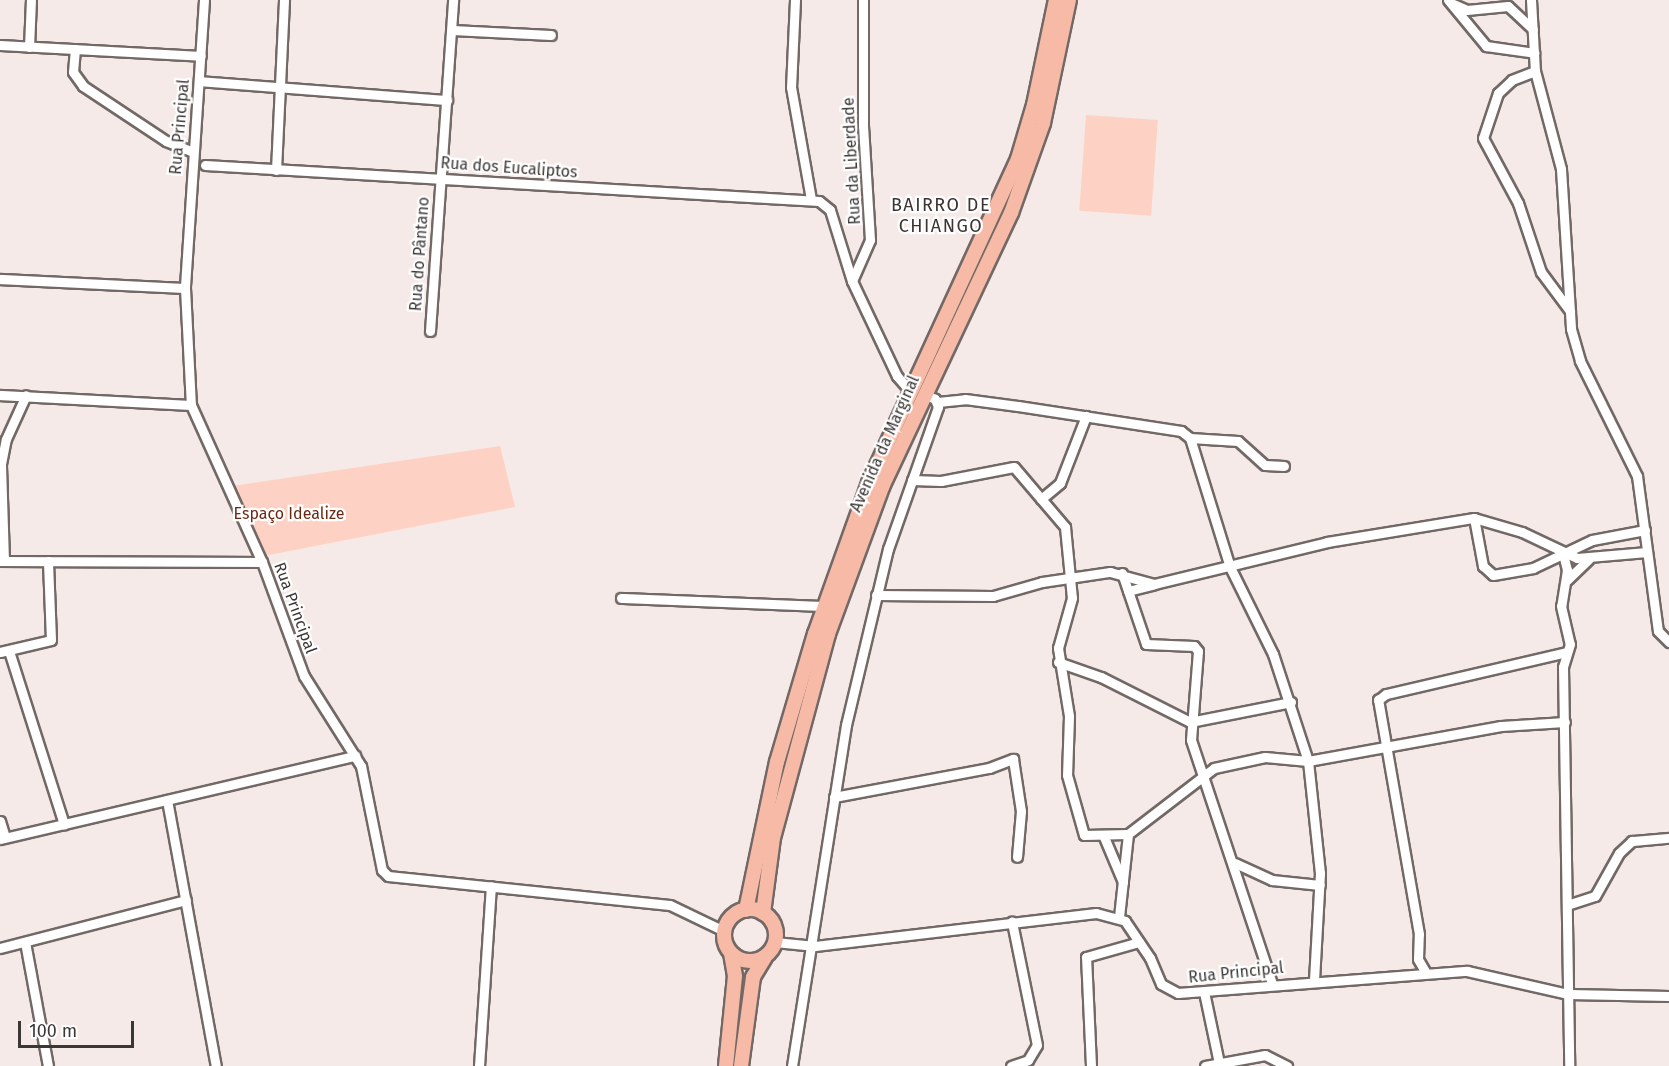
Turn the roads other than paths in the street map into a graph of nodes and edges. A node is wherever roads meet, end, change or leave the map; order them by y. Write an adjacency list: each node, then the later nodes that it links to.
1 (31, 0): 15 (street)
2 (204, 0): 18 (street, Rua Principal)
3 (284, 0): 21 (street)
4 (453, 0): 11 (street, Rua do Pântano)
5 (795, 0): 28 (street)
6 (863, 0): 30 (street, Rua da Liberdade)
7 (1056, 0): 34 (main road, Avenida da Marginal)
8 (1069, 0): 35 (main road, Avenida da Marginal)
9 (1448, 0): 12 (street); 17 (street)
10 (1531, 0): 12 (street)
11 (452, 30): 13 (street); 22 (street, Rua do Pântano)
12 (1533, 30): 17 (street)
13 (551, 35)
14 (0, 45): 15 (street)
15 (29, 47): 16 (street)
16 (75, 49): 18 (street); 23 (street)
17 (1535, 53): 19 (street)
18 (201, 56): 20 (street, Rua Principal)
19 (1535, 71): 32 (street); 32 (street)
20 (199, 81): 21 (street); 23 (street, Rua Principal)
21 (280, 87): 22 (street); 25 (street)
22 (447, 100): 27 (street, Rua do Pântano)
23 (193, 155): 24 (street); 26 (street, Rua Principal)
24 (205, 165): 25 (street, Rua dos Eucaliptos); 26 (street)
25 (276, 170): 27 (street, Rua dos Eucaliptos)
26 (191, 174): 31 (street, Rua Principal)
27 (441, 178): 28 (street, Rua dos Eucaliptos); 33 (street, Rua do Pântano)
28 (811, 199): 30 (street)
29 (0, 279): 31 (street)
30 (852, 281): 34 (street)
31 (184, 288): 39 (street, Rua Principal)
32 (1570, 311): 47 (street)
33 (430, 331)
34 (910, 392): 62 (main road, Avenida da Marginal)
35 (924, 394): 38 (street); 90 (main road, Avenida da Marginal)
36 (0, 395): 37 (street)
37 (26, 395): 39 (street); 45 (street)
38 (938, 402): 40 (street); 43 (street)
39 (191, 405): 53 (street, Rua Principal)
40 (1086, 416): 41 (street); 44 (street)
41 (1190, 438): 42 (street); 54 (street)
42 (1284, 466)
43 (912, 480): 44 (street); 60 (street)
44 (1041, 499): 56 (street)
45 (1, 504): 51 (street)
46 (1474, 518): 49 (street); 49 (street); 54 (street)
47 (1645, 530): 48 (street); 49 (street)
48 (1647, 552): 50 (street); 63 (street)
49 (1562, 553): 50 (street); 57 (street)
50 (1589, 559): 57 (street)
51 (2, 561): 52 (street)
52 (48, 561): 53 (street); 64 (street)
53 (262, 562): 71 (street, Rua Principal)
54 (1230, 567): 58 (street); 67 (street)
55 (1122, 573): 56 (street); 58 (street); 59 (street)
56 (1070, 577): 60 (street); 66 (street)
57 (1567, 580): 65 (street)
58 (1154, 584): 59 (street)
59 (1128, 591): 68 (street)
60 (876, 595): 74 (street)
61 (621, 598): 62 (street)
62 (824, 606): 89 (main road, Avenida da Marginal)
63 (1669, 642)
64 (5, 651): 77 (street)
65 (1566, 652): 69 (street); 70 (street)
66 (1058, 662): 68 (street); 79 (street)
67 (1291, 702): 68 (street); 72 (street)
68 (1190, 722): 73 (street)
69 (1565, 722): 70 (street); 88 (street)
70 (1389, 746): 72 (street); 101 (street)
71 (355, 756): 75 (street); 86 (street, Rua Principal)
72 (1308, 761): 73 (street); 85 (street)
73 (1201, 775): 78 (street); 83 (street)
74 (834, 797): 82 (street); 97 (street)
75 (167, 800): 77 (street); 87 (street)
76 (0, 821): 80 (street)
77 (64, 824): 80 (street)
78 (1128, 834): 79 (street); 84 (street)
79 (1104, 837): 84 (street)
80 (3, 838)
81 (1669, 838): 88 (street)
82 (1017, 857)
83 (1235, 863): 85 (street); 103 (street)
84 (1124, 884): 91 (street)
85 (1320, 885): 102 (street)
86 (491, 886): 93 (street, Rua Principal); 110 (street)
87 (186, 900): 94 (street); 109 (street)
88 (1567, 905): 105 (street)
89 (746, 910): 90 (main road); 93 (main road)
90 (763, 913): 95 (main road)
91 (1119, 917): 92 (street); 96 (street, Rua Principal)
92 (1012, 922): 97 (street); 114 (street)
93 (724, 932): 99 (main road)
94 (25, 942): 98 (street); 108 (street)
95 (775, 942): 97 (street); 100 (main road)
96 (1139, 942): 104 (street, Rua Principal); 115 (street)
97 (808, 946): 113 (street)
98 (0, 948)
99 (731, 954): 100 (main road); 111 (main road)
100 (765, 957): 112 (main road)
101 (1426, 973): 102 (street, Rua Principal); 105 (street, Rua Principal)
102 (1314, 980): 103 (street, Rua Principal)
103 (1272, 984): 104 (street, Rua Principal)
104 (1204, 992): 107 (street)
105 (1568, 994): 106 (street, Rua Principal); 118 (street)
106 (1669, 996)
107 (1223, 1064): 116 (street); 117 (street)
108 (48, 1066)
109 (216, 1066)
110 (479, 1066)
111 (726, 1066)
112 (741, 1066)
113 (792, 1066)
114 (1011, 1066)
115 (1091, 1066)
116 (1205, 1066)
117 (1287, 1066)
118 (1569, 1066)

